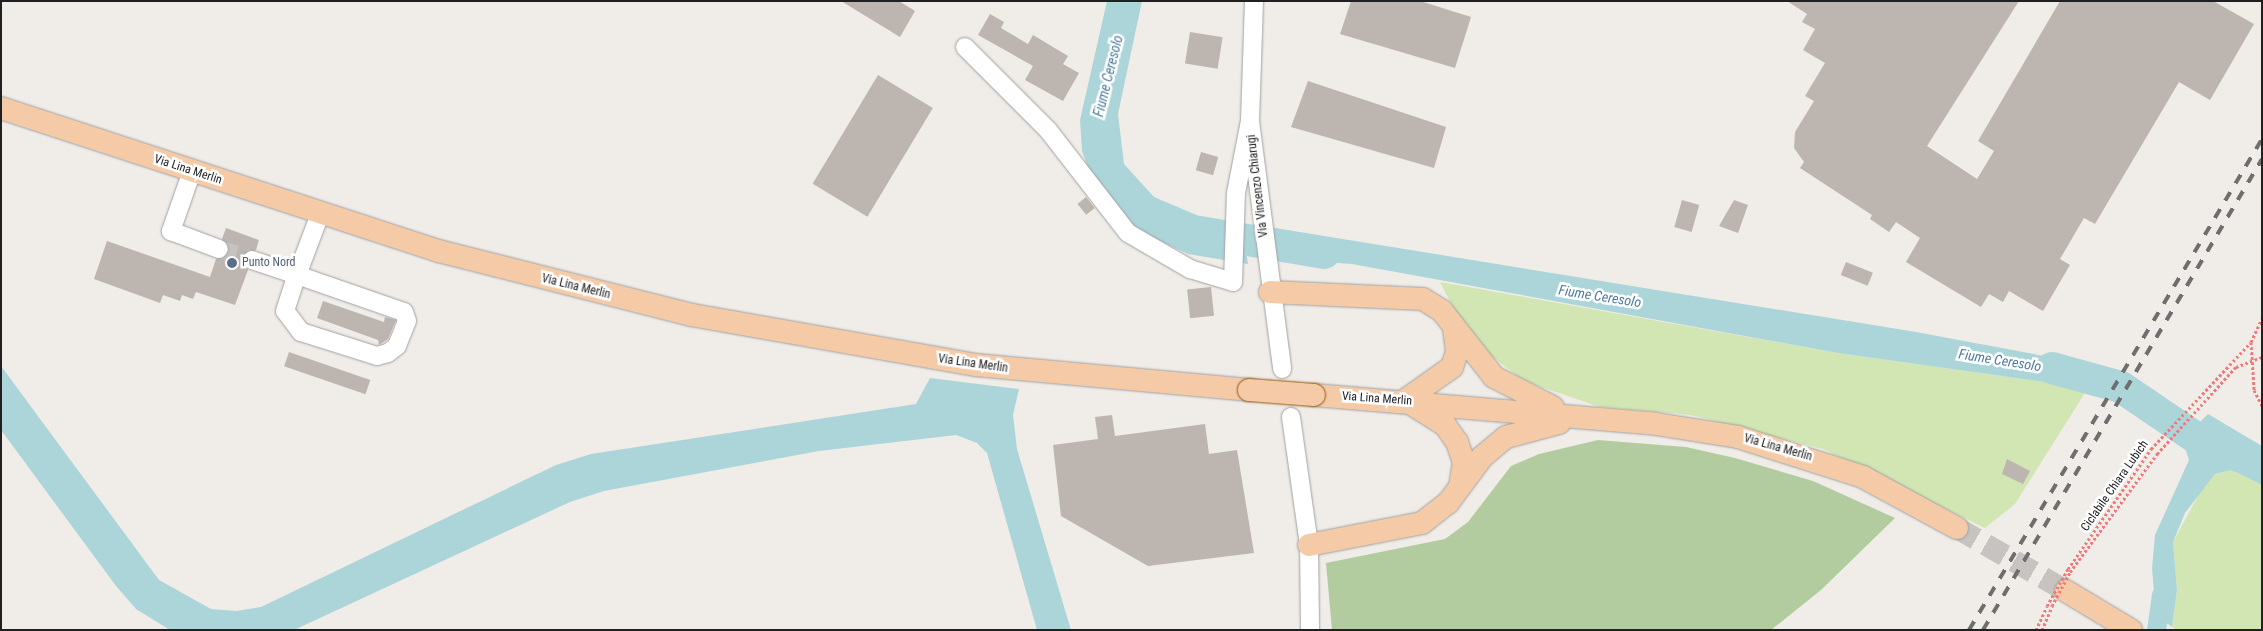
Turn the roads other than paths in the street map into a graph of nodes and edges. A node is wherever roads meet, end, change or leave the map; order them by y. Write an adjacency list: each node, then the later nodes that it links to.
1 (1254, 1): 4 (street, Via Vincenzo Chiarugi)
2 (965, 47): 4 (street)
3 (1, 108): 5 (main road, Via Lina Merlin)
4 (1250, 121): 10 (street, Via Vincenzo Chiarugi)
5 (192, 171): 6 (main road, Via Lina Merlin); 7 (street)
6 (320, 214): 9 (street); 13 (main road, Via Lina Merlin, bridge)
7 (219, 249)
8 (252, 260): 9 (street)
9 (297, 275): 9 (street)
10 (1270, 292): 11 (main road); 12 (street, Via Vincenzo Chiarugi)
11 (1454, 326): 13 (main road); 15 (main road)
12 (1282, 369)
13 (1404, 400): 15 (main road, Via Lina Merlin); 16 (main road)
14 (1291, 417): 18 (street)
15 (1595, 418): 16 (main road); 17 (main road, Via Lina Merlin)
16 (1460, 486): 18 (main road)
17 (1957, 528)
18 (1309, 545): 20 (street)
19 (2060, 589): 21 (main road)
20 (1310, 630)
21 (2131, 630)

